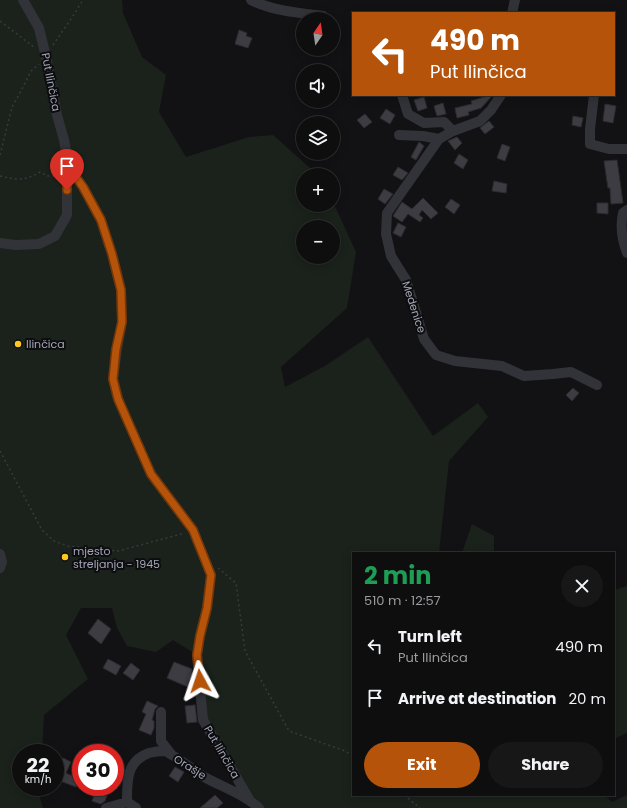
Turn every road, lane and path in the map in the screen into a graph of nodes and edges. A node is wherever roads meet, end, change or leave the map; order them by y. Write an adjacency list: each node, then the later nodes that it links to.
1 (23, 0): 9 (street, Put Ilinčica)
2 (83, 0): 9 (path)
3 (251, 0): 5 (street)
4 (515, 0): 6 (street)
5 (296, 12)
6 (512, 12)
7 (0, 21): 8 (path)
8 (35, 48)
9 (46, 57): 17 (path); 18 (street, Put Ilinčica)
10 (402, 96): 13 (street)
11 (500, 96): 13 (street, Medenice)
12 (594, 96): 16 (street)
13 (453, 131): 15 (street, Medenice)
14 (398, 135): 15 (street)
15 (439, 139): 23 (street, Medenice)
16 (627, 149)
17 (0, 155)
18 (68, 172): 19 (path); 21 (street, Put Ilinčica); 25 (street, Put Ilinčica)
19 (0, 176)
20 (627, 210): 22 (street)
21 (0, 243)
22 (627, 253)
23 (597, 385)
24 (0, 452): 25 (path)
25 (193, 530): 33 (street, Put Ilinčica)
26 (0, 554): 28 (street)
27 (214, 565): 30 (path)
28 (0, 568)
29 (161, 712): 31 (street)
30 (352, 755)
31 (172, 756): 33 (street, Orašje); 34 (street, Orašje)
32 (405, 796): 38 (path)
33 (249, 799): 37 (street, Orašje)
34 (127, 802): 35 (street); 36 (street)
35 (106, 808)
36 (136, 808)
37 (259, 808)
38 (420, 808)

